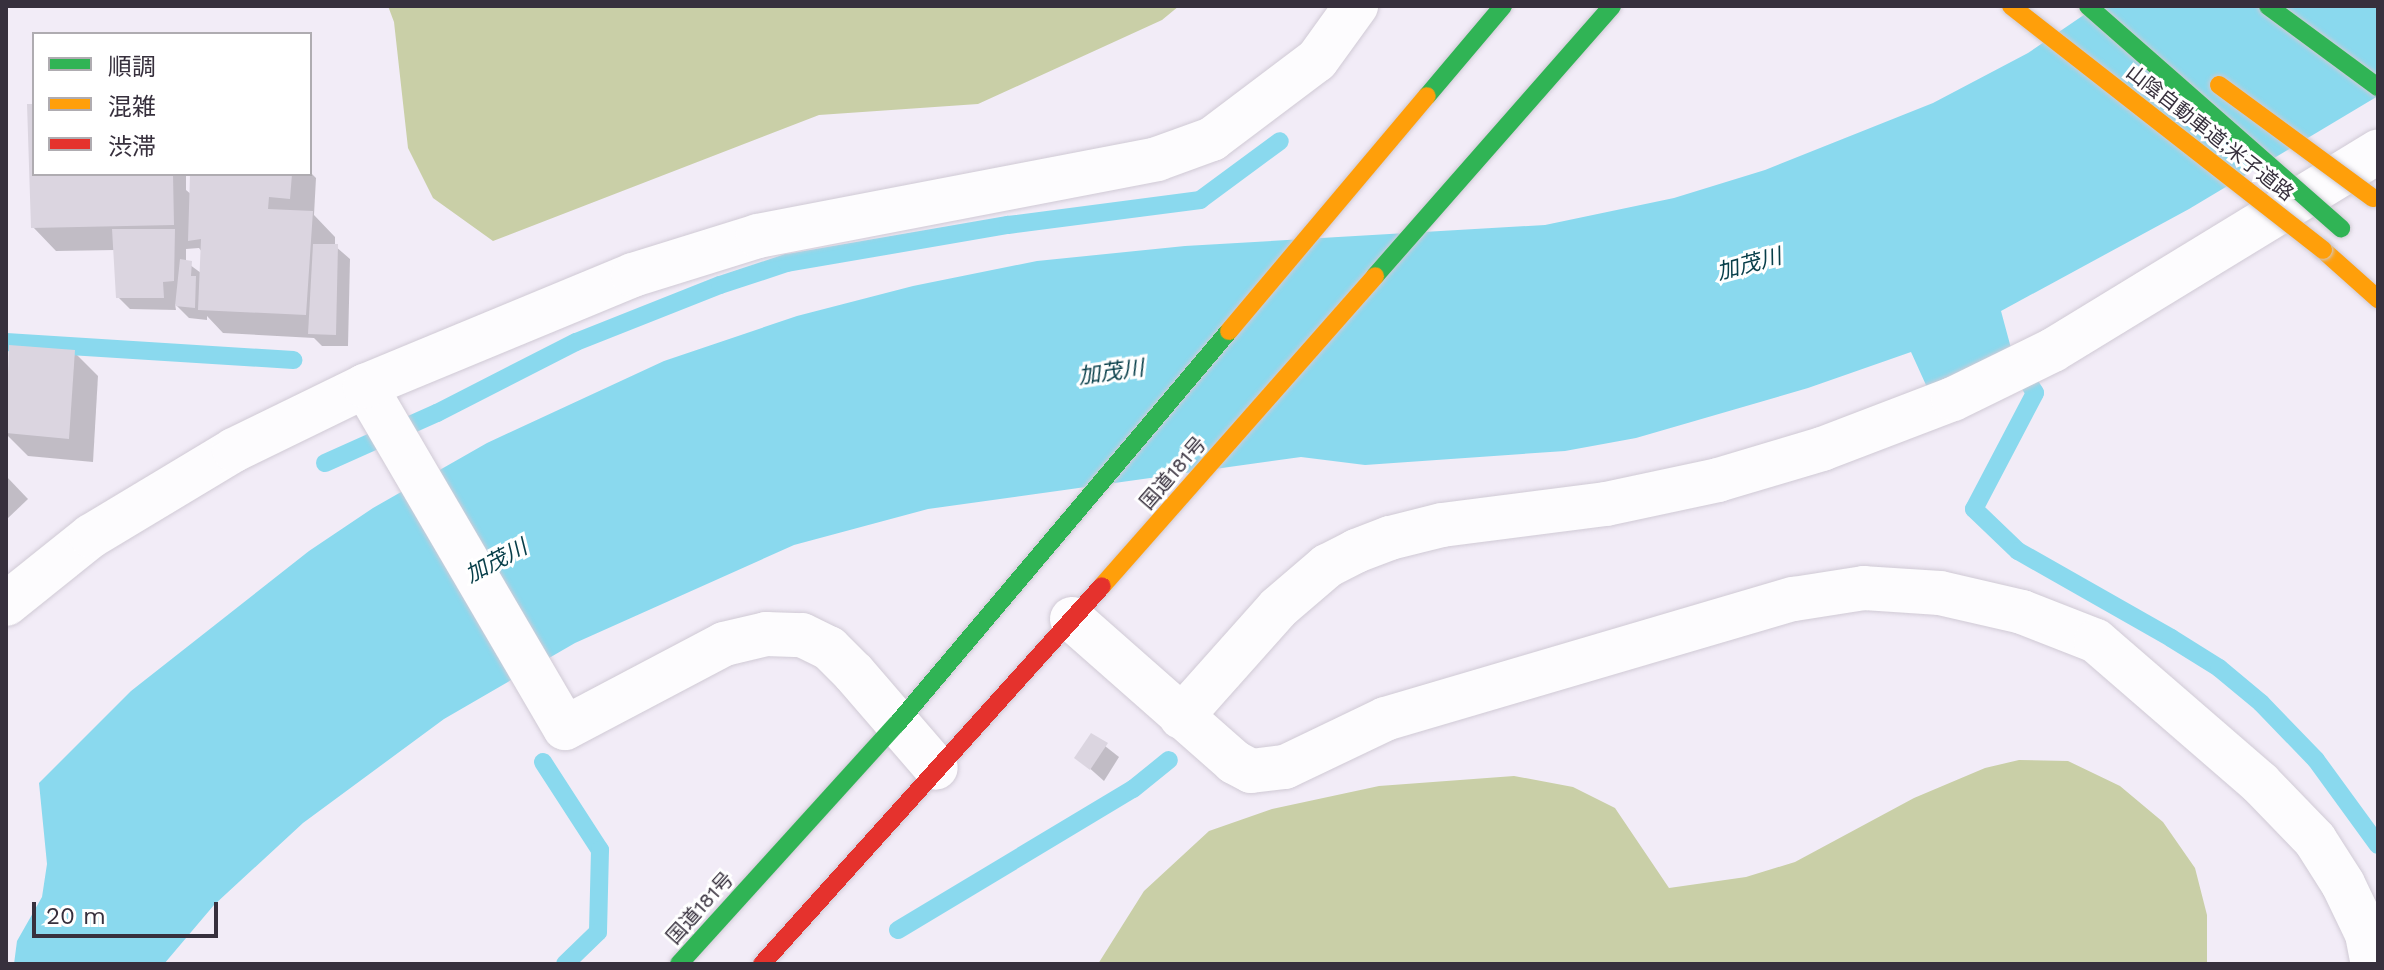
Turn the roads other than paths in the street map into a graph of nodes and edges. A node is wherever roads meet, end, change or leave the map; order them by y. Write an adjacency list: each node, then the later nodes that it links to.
1 (1356, 6): 15 (street)
2 (1503, 6): 19 (main road, 国道181号)
3 (1612, 6): 17 (main road, 国道181号)
4 (2011, 6): 14 (main road, 山陰自動車道;米子道路, bridge)
5 (2088, 6): 13 (main road, 山陰自動車道;米子道路, bridge)
6 (2110, 6): 8 (main road)
7 (2268, 6): 10 (main road)
8 (2148, 33)
9 (2198, 70): 12 (main road, bridge)
10 (2378, 87)
11 (2378, 152): 18 (street)
12 (2375, 200)
13 (2360, 244)
14 (2378, 299)
15 (375, 404): 16 (street); 19 (street)
16 (6, 604)
17 (1084, 607): 18 (street); 20 (main road, 国道181号)
18 (1181, 717): 23 (street)
19 (897, 724): 20 (street); 21 (main road, 国道181号)
20 (936, 768): 22 (main road, 国道181号)
21 (679, 964)
22 (762, 964)
23 (2373, 964)

